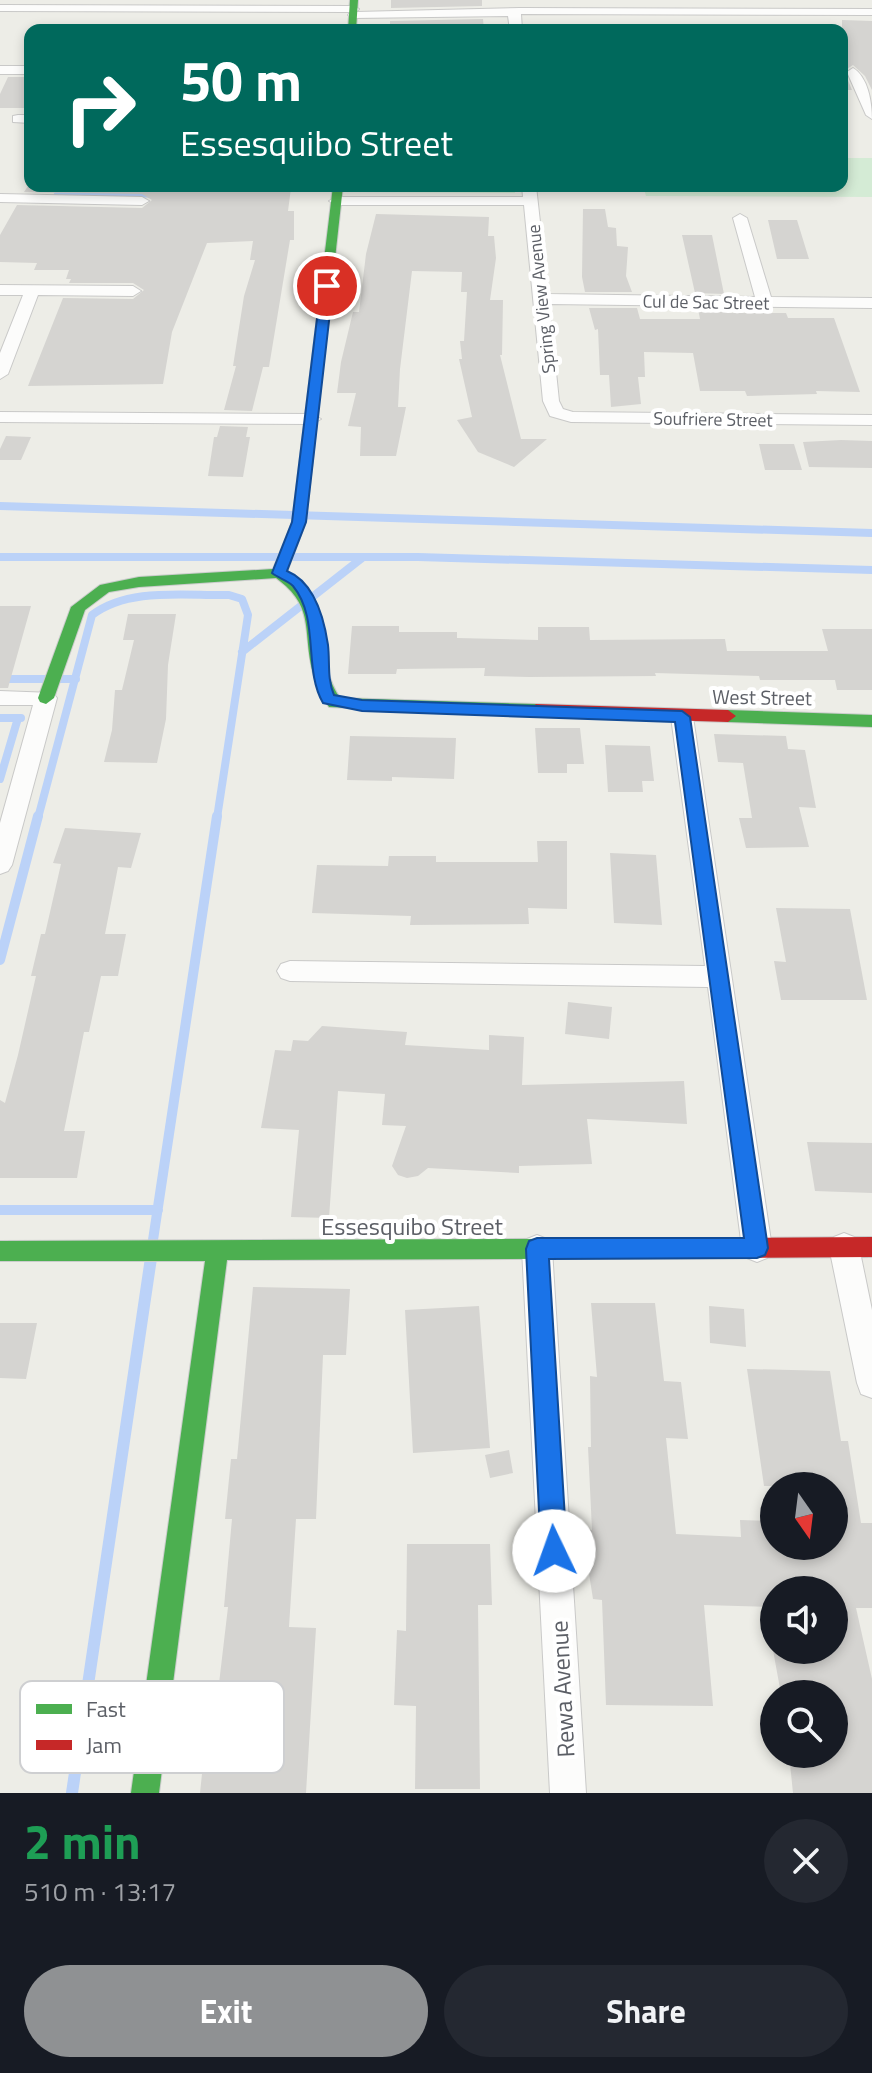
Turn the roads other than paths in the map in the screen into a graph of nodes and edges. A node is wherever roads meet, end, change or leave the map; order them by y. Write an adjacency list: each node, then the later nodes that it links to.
1 (0, 8): 4 (street)
2 (516, 12): 3 (street); 4 (street); 5 (street)
3 (872, 12)
4 (353, 14)
5 (516, 24)
6 (0, 70): 7 (street)
7 (24, 70)
8 (848, 72): 9 (street)
9 (872, 73)
10 (848, 74): 11 (street)
11 (872, 115)
12 (337, 194): 13 (street); 26 (street)
13 (530, 194): 20 (street, Spring View Avenue)
14 (0, 198): 15 (street)
15 (142, 201)
16 (740, 218): 21 (street)
17 (0, 290): 18 (street)
18 (32, 291): 19 (street); 23 (street)
19 (133, 291)
20 (541, 299): 21 (street, Cul de Sac Street); 24 (street, Spring View Avenue)
21 (765, 303): 22 (street, Cul de Sac Street)
22 (872, 303)
23 (0, 374)
24 (556, 412): 27 (street, Soufriere Street)
25 (0, 417): 26 (street)
26 (312, 419): 28 (street)
27 (872, 420)
28 (279, 573): 30 (street); 31 (street, West Street)
29 (0, 698): 30 (street)
30 (46, 698): 33 (street)
31 (682, 717): 32 (street, West Street); 35 (street)
32 (872, 721)
33 (0, 865)
34 (290, 971): 35 (street)
35 (720, 977): 37 (street)
36 (858, 1247): 37 (street, Essesquibo Street); 41 (street)
37 (757, 1248): 38 (street, Essesquibo Street)
38 (537, 1249): 40 (street, Essesquibo Street); 45 (street, Rewa Avenue)
39 (0, 1251): 40 (street, Essesquibo Street)
40 (217, 1251): 42 (street)
41 (872, 1383)
42 (160, 1681)
43 (148, 1773): 44 (street)
44 (145, 1793)
45 (568, 1793)

